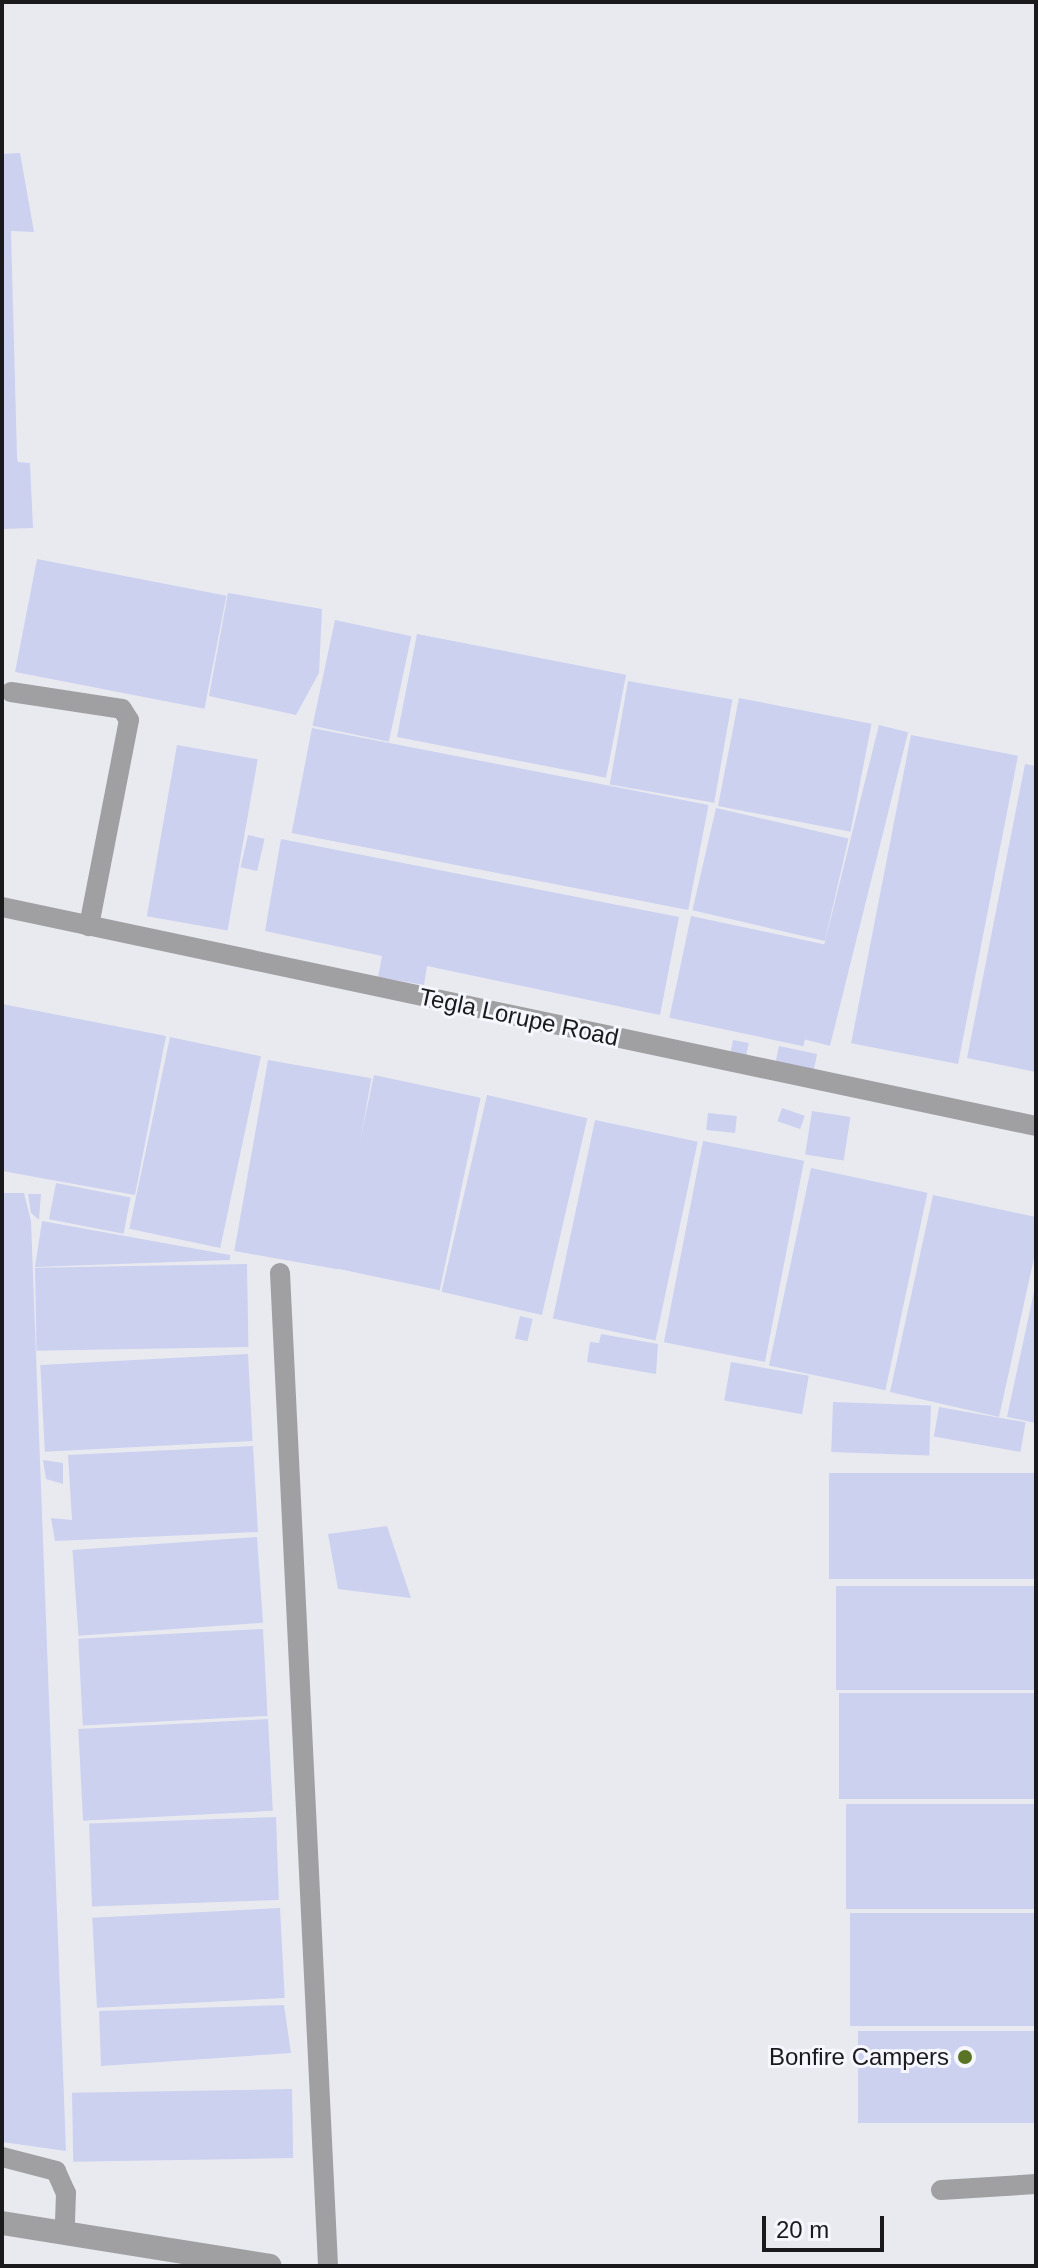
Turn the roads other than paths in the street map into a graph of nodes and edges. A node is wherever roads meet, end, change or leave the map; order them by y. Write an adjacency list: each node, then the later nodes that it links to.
1 (11, 692): 3 (lane)
2 (2, 907): 3 (lane, Tegla Lorupe Road)
3 (89, 926): 4 (lane, Tegla Lorupe Road)
4 (1036, 1126)
5 (280, 1273): 13 (lane)
6 (2, 2157): 10 (lane)
7 (1036, 2184): 8 (lane)
8 (941, 2190)
9 (6, 2226): 10 (street)
10 (65, 2230): 11 (street)
11 (163, 2257): 12 (street)
12 (270, 2266)
13 (328, 2266)

